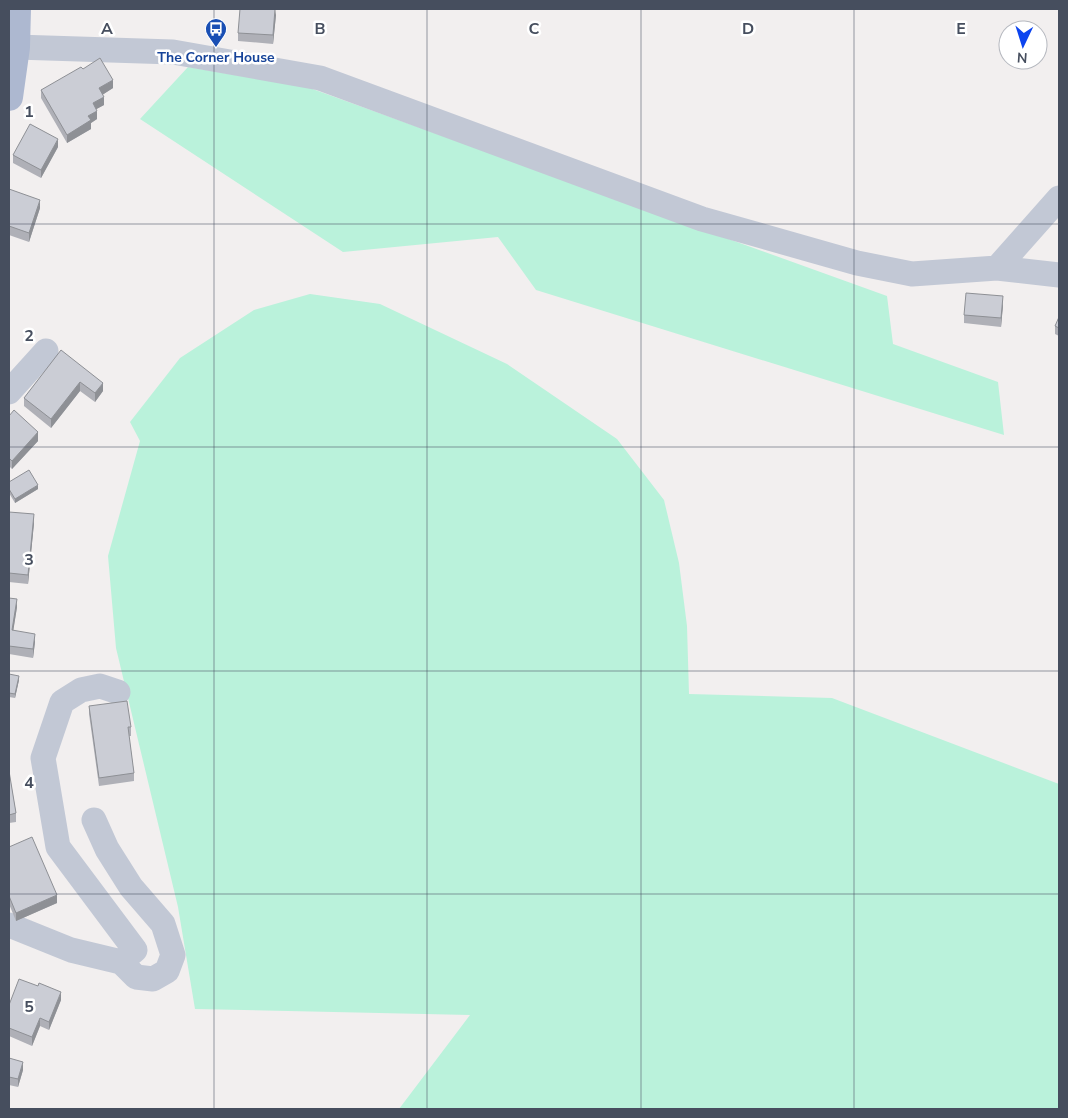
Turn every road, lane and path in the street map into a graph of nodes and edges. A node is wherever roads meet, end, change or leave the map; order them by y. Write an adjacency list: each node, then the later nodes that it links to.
1 (17, 9): 2 (main road)
2 (16, 47): 3 (main road); 5 (street)
3 (9, 97)
4 (1059, 198): 5 (street)
5 (997, 268): 6 (street)
6 (1059, 274)
7 (46, 351): 8 (street)
8 (9, 392)
9 (118, 692): 12 (street)
10 (94, 820): 12 (street)
11 (9, 926): 12 (street)
12 (121, 962)

